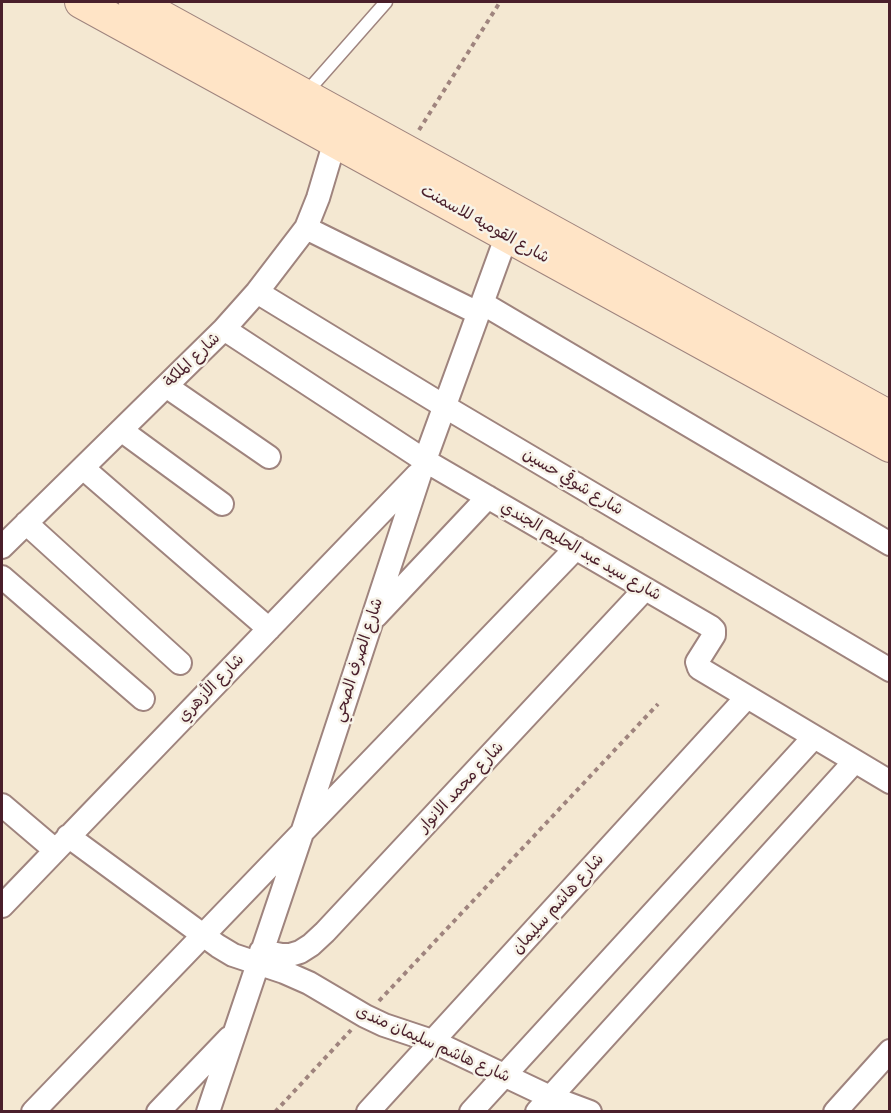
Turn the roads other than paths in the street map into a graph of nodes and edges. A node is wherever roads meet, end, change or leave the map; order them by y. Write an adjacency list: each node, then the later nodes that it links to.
1 (81, 2): 4 (main road, شارع القوميه للاسمنت)
2 (135, 2): 4 (main road, شارع القوميه للاسمنت)
3 (386, 2): 4 (lane)
4 (296, 105): 5 (main road, شارع القوميه للاسمنت); 6 (main road, شارع القوميه للاسمنت)
5 (335, 141): 6 (main road, شارع القوميه للاسمنت); 7 (street, شارع الملكة)
6 (511, 223): 9 (street, شارع الصرف الصحي); 13 (main road, شارع القوميه للاسمنت); 15 (main road, شارع القوميه للاسمنت)
7 (306, 228): 8 (street, شارع الملكة); 9 (street)
8 (257, 292): 10 (street, شارع الملكة); 12 (street, شارع شوقي حسين)
9 (480, 308): 12 (street, شارع الصرف الصحي); 22 (street)
10 (224, 329): 11 (street, شارع الملكة); 17 (street, شارع سيد عبد الحليم الجندي)
11 (166, 386): 14 (street, شارع الملكة); 16 (street)
12 (444, 406): 17 (street, شارع الصرف الصحي); 30 (street, شارع شوقي حسين)
13 (890, 417)
14 (121, 430): 18 (street, شارع الملكة); 20 (street)
15 (890, 446)
16 (269, 457)
17 (423, 465): 19 (street, شارع سيد عبد الحليم الجندي); 27 (street, شارع الصرف الصحي); 28 (street, شارع الأزهري)
18 (83, 468): 21 (street, شارع الملكة); 28 (street)
19 (488, 497): 24 (street, شارع سيد عبد الحليم الجندي); 27 (street)
20 (222, 504)
21 (26, 523): 23 (street, شارع الملكة); 29 (street)
22 (890, 543)
23 (2, 547)
24 (576, 548): 26 (street, شارع سيد عبد الحليم الجندي); 37 (street)
25 (2, 577): 32 (street)
26 (645, 589): 31 (street, شارع سيد عبد الحليم الجندي); 41 (street, شارع محمد الانوار)
27 (371, 622): 37 (street, شارع الصرف الصحي)
28 (268, 629): 38 (street, شارع الأزهري)
29 (180, 663)
30 (890, 670)
31 (747, 697): 33 (street, شارع سيد عبد الحليم الجندي); 43 (street, شارع هاشم سليمان)
32 (143, 699)
33 (814, 737): 34 (street, شارع سيد عبد الحليم الجندي); 45 (street)
34 (855, 761): 35 (street, شارع سيد عبد الحليم الجندي); 46 (street)
35 (890, 782)
36 (2, 804): 38 (street, شارع هاشم سليمان مندى)
37 (302, 833): 40 (street); 41 (street, شارع الصرف الصحي)
38 (62, 843): 39 (street, شارع الأزهري); 40 (street, شارع هاشم سليمان مندى)
39 (2, 906)
40 (203, 935): 41 (street, شارع هاشم سليمان مندى); 47 (street)
41 (259, 957): 42 (street, شارع الصرف الصحي); 43 (street, شارع هاشم سليمان مندى)
42 (234, 1032): 48 (street); 49 (street, شارع الصرف الصحي)
43 (432, 1041): 45 (street, شارع هاشم سليمان مندى); 50 (street, شارع هاشم سليمان)
44 (890, 1052): 53 (street)
45 (503, 1076): 46 (street, شارع هاشم سليمان مندى); 51 (street)
46 (543, 1104): 52 (street, شارع هاشم سليمان مندى)
47 (33, 1112)
48 (158, 1112)
49 (208, 1112)
50 (368, 1112)
51 (471, 1112)
52 (590, 1112)
53 (835, 1112)

